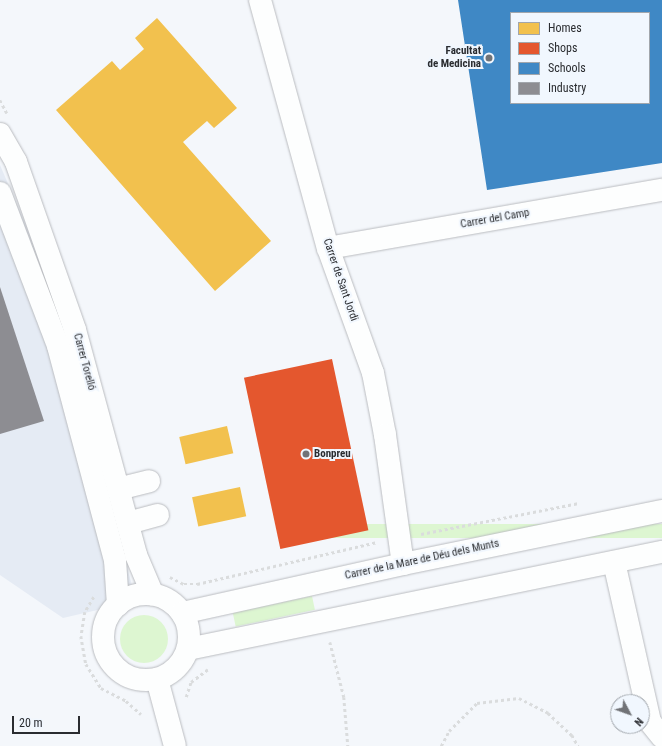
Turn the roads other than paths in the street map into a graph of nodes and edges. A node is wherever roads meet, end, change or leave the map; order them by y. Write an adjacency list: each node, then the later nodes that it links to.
1 (260, 0): 5 (street, Carrer de Sant Jordi)
2 (0, 134): 7 (street, Carrer Torelló)
3 (662, 190): 5 (street, Carrer del Camp)
4 (0, 193): 15 (street, Carrer Torelló)
5 (328, 248): 13 (street, Carrer de Sant Jordi)
6 (149, 481): 7 (street)
7 (118, 489): 10 (street, Carrer Torelló)
8 (662, 512): 13 (street, Carrer de la Mare de Déu dels Munts)
9 (158, 515): 10 (street)
10 (128, 523): 14 (street, Carrer Torelló)
11 (662, 552): 12 (street)
12 (614, 562): 17 (street); 19 (street)
13 (403, 564): 16 (street, Carrer de la Mare de Déu dels Munts)
14 (153, 595): 15 (street); 16 (street)
15 (118, 605): 18 (street)
16 (182, 613): 17 (street)
17 (188, 649): 18 (street)
18 (157, 679): 20 (street)
19 (658, 726)
20 (175, 746)

